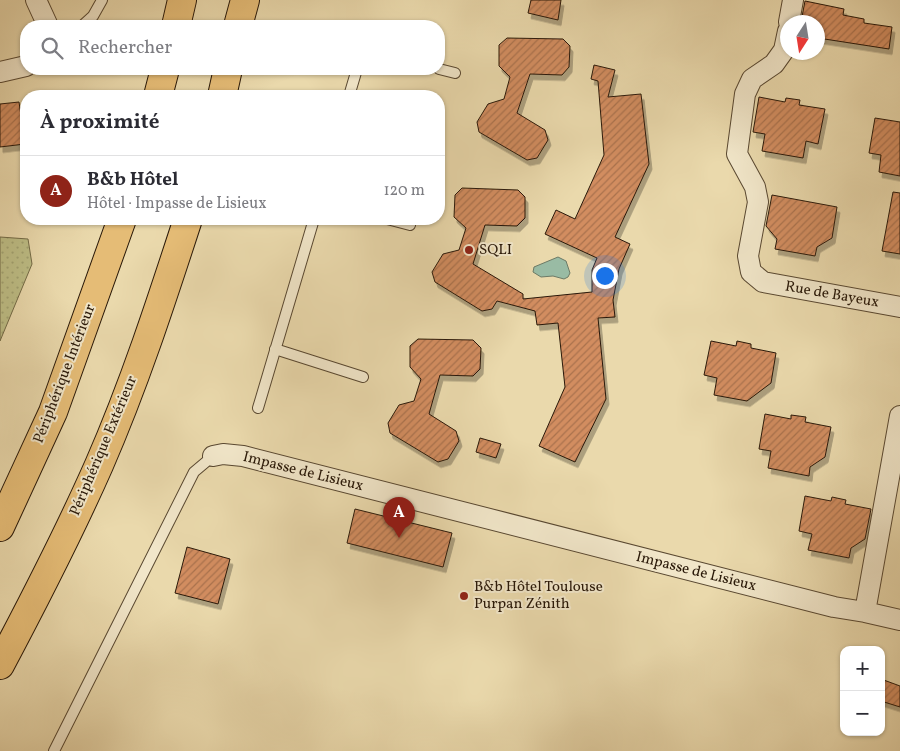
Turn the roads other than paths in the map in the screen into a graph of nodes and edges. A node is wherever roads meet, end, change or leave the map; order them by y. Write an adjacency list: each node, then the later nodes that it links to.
1 (36, 0): 7 (street)
2 (102, 0): 8 (lane)
3 (182, 0): 9 (highway)
4 (244, 0): 10 (highway)
5 (793, 0): 6 (street)
6 (790, 15)
7 (45, 20)
8 (89, 20)
9 (177, 20)
10 (239, 20)
11 (780, 56): 25 (street, Rue de Bayeux)
12 (20, 67): 14 (street)
13 (445, 70): 15 (lane)
14 (0, 72)
15 (455, 73)
16 (163, 75): 19 (highway)
17 (227, 75): 20 (highway)
18 (355, 75): 21 (lane)
19 (160, 90)
20 (223, 90)
21 (351, 90)
22 (120, 225): 31 (highway, Périphérique Intérieur)
23 (186, 225): 34 (highway, Périphérique Extérieur)
24 (312, 225): 26 (lane)
25 (900, 307)
26 (275, 349): 27 (lane); 28 (lane)
27 (363, 377)
28 (258, 408)
29 (900, 416): 32 (street)
30 (213, 456): 32 (street, Impasse de Lisieux); 35 (lane, Impasse de Lisieux)
31 (0, 526)
32 (865, 612): 33 (street)
33 (900, 620)
34 (0, 665)
35 (54, 751)

